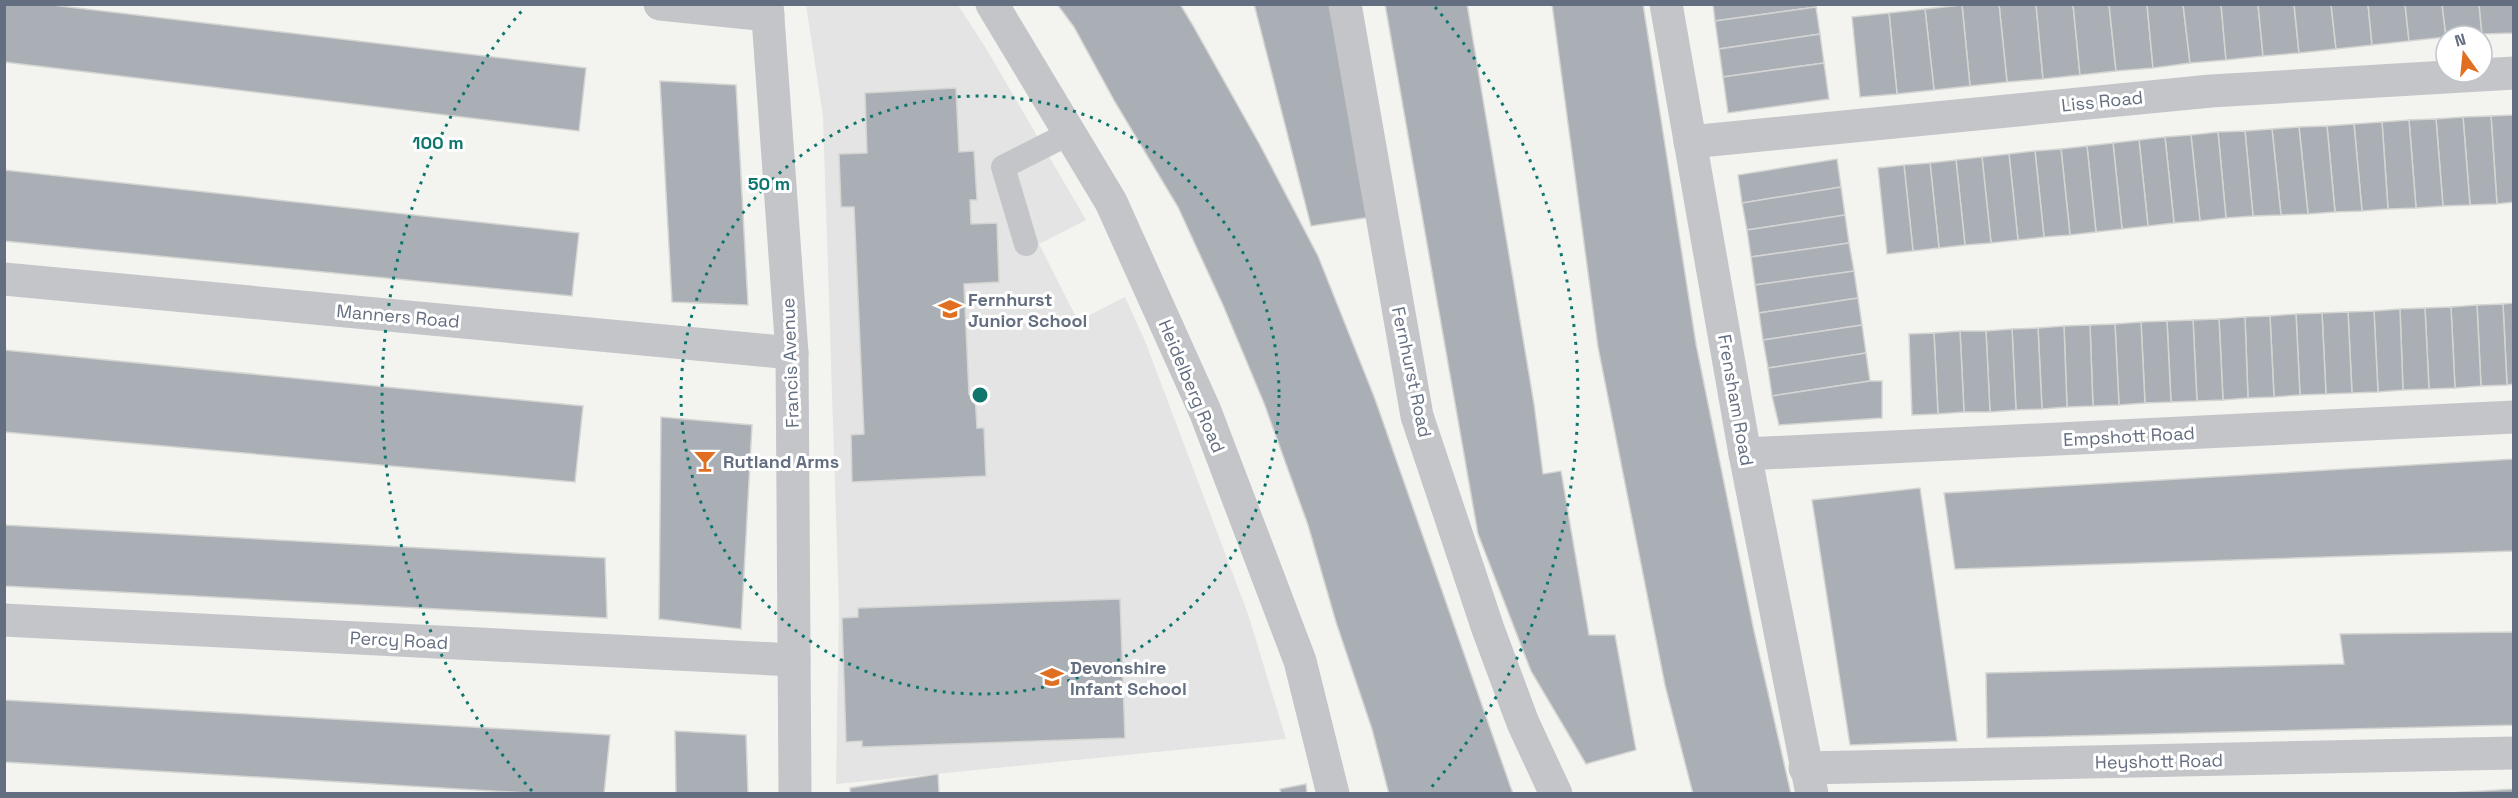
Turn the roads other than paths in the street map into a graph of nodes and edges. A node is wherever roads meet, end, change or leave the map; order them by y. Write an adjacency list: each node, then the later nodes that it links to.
1 (660, 4): 5 (street)
2 (993, 4): 7 (street, Heidelberg Road)
3 (1345, 4): 20 (street, Fernhurst Road)
4 (1666, 4): 8 (street, Frensham Road)
5 (768, 10): 11 (street, Francis Avenue)
6 (2514, 73): 8 (street, Liss Road)
7 (1070, 133): 9 (lane); 19 (street, Heidelberg Road)
8 (1690, 142): 13 (street, Frensham Road)
9 (1026, 244)
10 (4, 279): 11 (street, Manners Road)
11 (792, 353): 15 (street, Francis Avenue)
12 (2514, 417): 13 (street, Empshott Road)
13 (1745, 454): 17 (street, Frensham Road)
14 (4, 620): 15 (street, Percy Road)
15 (794, 660): 18 (street, Francis Avenue)
16 (2514, 753): 17 (street, Heyshott Road)
17 (1808, 781)
18 (795, 794)
19 (1333, 794)
20 (1556, 794)

